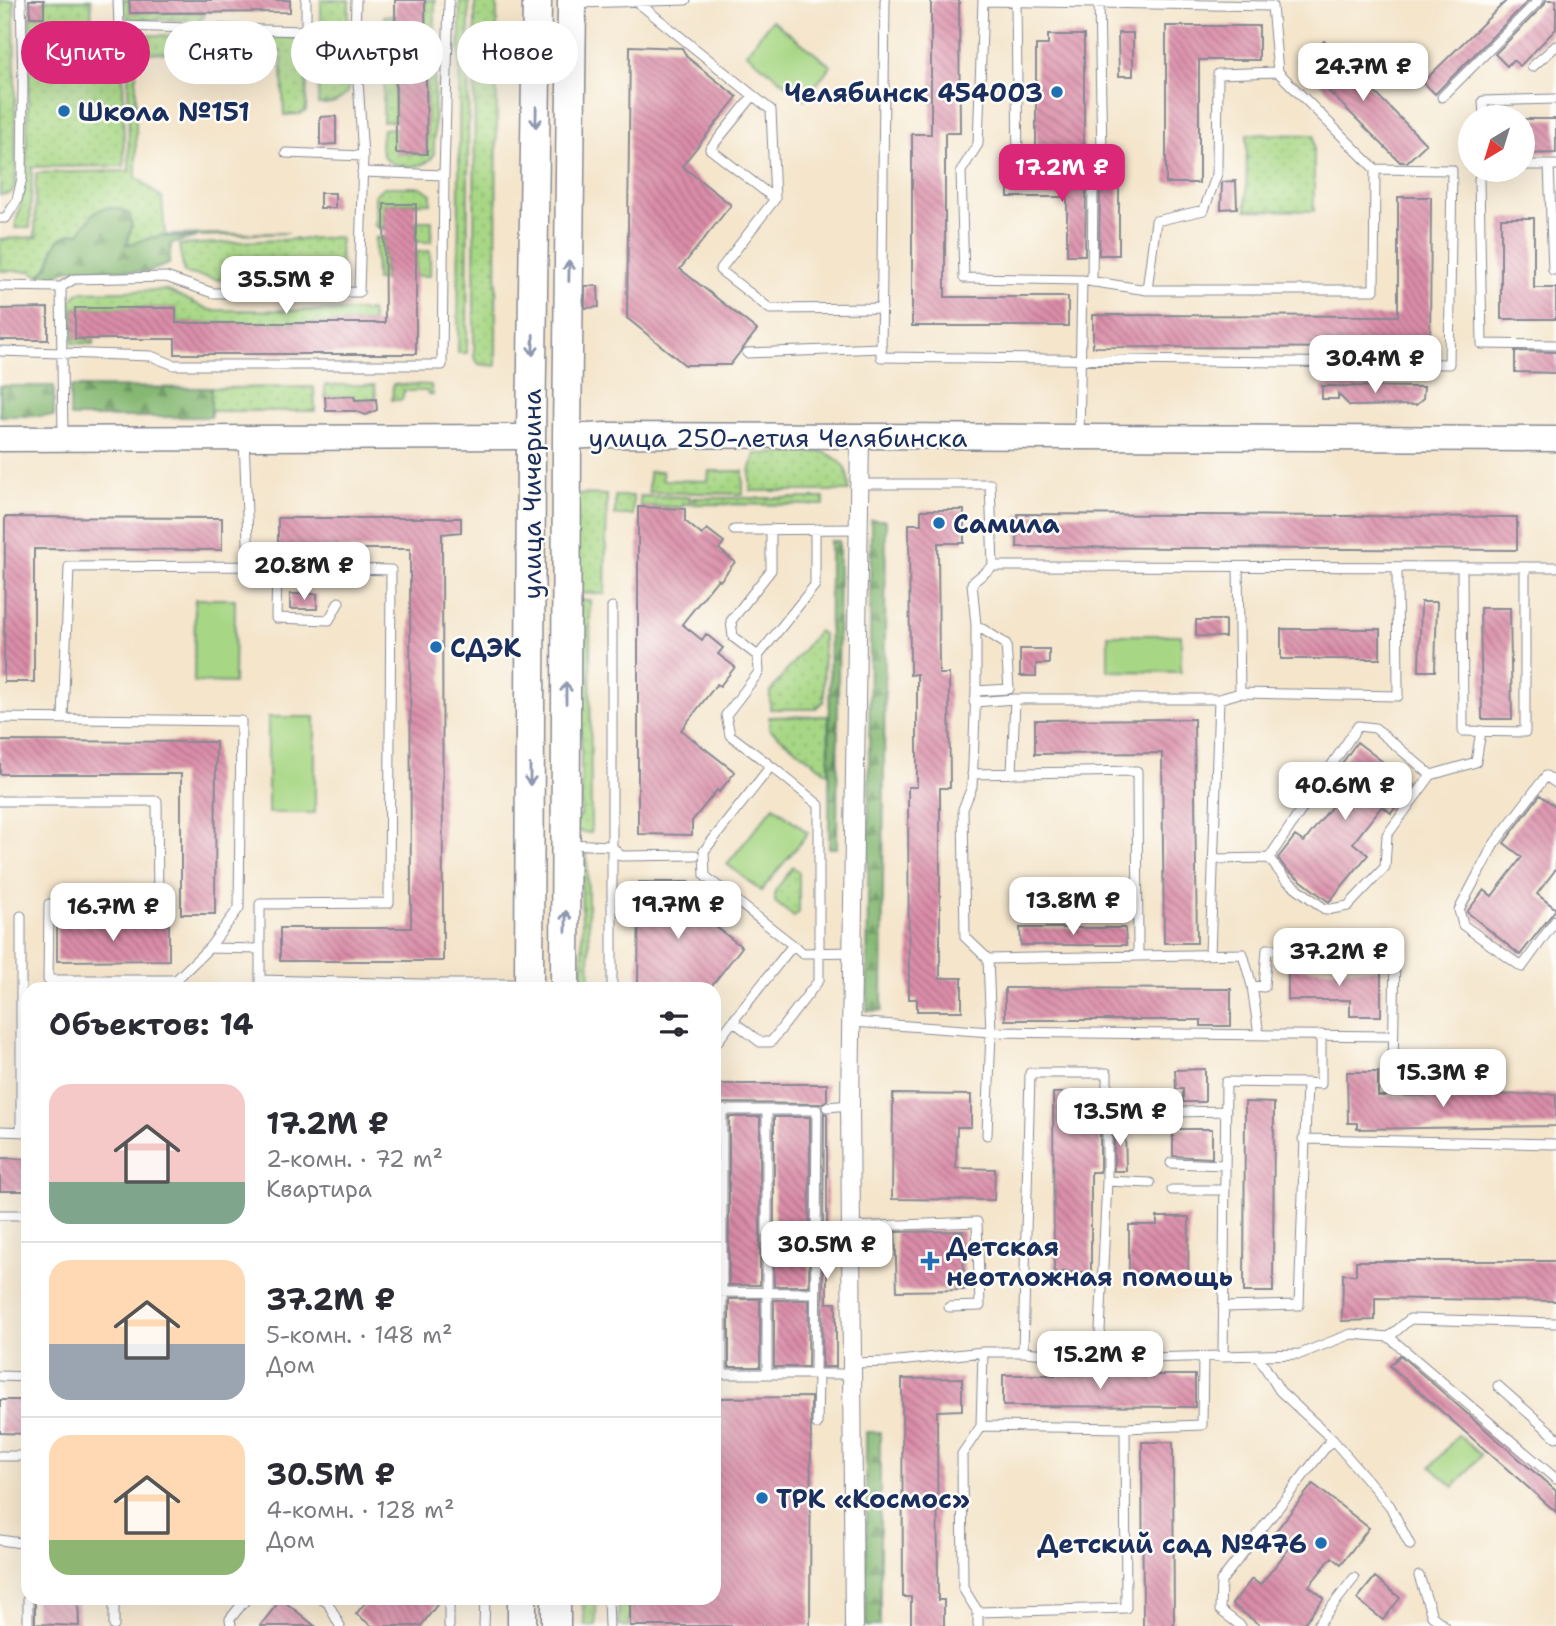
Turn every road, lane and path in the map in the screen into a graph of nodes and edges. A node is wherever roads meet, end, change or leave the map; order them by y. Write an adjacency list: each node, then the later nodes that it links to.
1 (21, 0): 36 (lane)
2 (118, 0): 17 (lane)
3 (306, 0): 15 (lane)
4 (356, 0): 16 (lane)
5 (449, 0): 32 (lane)
6 (537, 0): 50 (main road, улица Чичерина, one-way to 50)
7 (686, 0): 10 (lane)
8 (885, 0): 43 (lane)
9 (1539, 0): 23 (lane)
10 (636, 1): 12 (lane); 22 (lane)
11 (983, 1): 13 (lane); 38 (lane)
12 (572, 2): 51 (main road, улица Чичерина, one-way to 12)
13 (1016, 2): 14 (lane); 14 (lane)
14 (1099, 3): 20 (lane)
15 (306, 21)
16 (355, 21)
17 (291, 30)
18 (1556, 46): 19 (lane)
19 (1532, 67)
20 (1278, 72): 30 (lane); 42 (lane)
21 (358, 84): 27 (lane)
22 (753, 96): 35 (lane); 35 (lane)
23 (1442, 97)
24 (1556, 99): 25 (lane)
25 (1483, 105)
26 (286, 153): 27 (lane)
27 (363, 156): 31 (lane)
28 (1535, 164): 29 (lane)
29 (1553, 165): 37 (lane)
30 (1375, 169): 42 (lane); 49 (lane)
31 (362, 172): 32 (lane); 41 (lane)
32 (444, 175): 47 (lane)
33 (1479, 182): 44 (lane)
34 (1093, 186): 39 (lane)
35 (775, 200): 43 (lane)
36 (0, 218)
37 (1556, 270)
38 (1082, 280): 39 (lane); 49 (lane)
39 (1093, 282): 42 (lane)
40 (0, 286): 41 (lane)
41 (61, 287): 47 (lane)
42 (1147, 290)
43 (882, 308): 45 (lane)
44 (1556, 345)
45 (882, 348): 48 (lane); 49 (lane)
46 (0, 351): 47 (lane)
47 (61, 352): 56 (lane)
48 (747, 354)
49 (1080, 359): 53 (lane)
50 (531, 437): 51 (main road, улица 250-летия Челябинска); 54 (street, улица 250-летия Челябинска); 106 (main road, улица Чичерина, one-way to 106)
51 (567, 437): 52 (street, улица 250-летия Челябинска); 89 (main road, улица Чичерина, one-way to 51)
52 (860, 437): 53 (street, улица 250-летия Челябинска); 58 (street)
53 (1079, 437): 57 (street, улица 250-летия Челябинска)
54 (244, 438): 56 (street, улица 250-летия Челябинска); 63 (lane)
55 (0, 439): 56 (street, улица 250-летия Челябинска)
56 (63, 439)
57 (1556, 439)
58 (861, 484): 62 (street); 64 (lane)
59 (771, 529): 60 (lane); 61 (lane); 74 (lane)
60 (815, 529): 62 (lane); 74 (lane)
61 (734, 530)
62 (860, 530): 99 (street)
63 (249, 566): 65 (lane); 81 (lane)
64 (993, 566): 66 (lane); 73 (lane)
65 (277, 567): 71 (lane); 98 (lane)
66 (1238, 567): 67 (lane); 76 (lane)
67 (1397, 567): 68 (lane); 76 (lane)
68 (1462, 567): 69 (lane); 82 (lane)
69 (1525, 567): 70 (lane); 82 (lane)
70 (1556, 567)
71 (339, 602)
72 (612, 607): 90 (lane)
73 (975, 625): 75 (lane); 75 (lane)
74 (758, 656): 83 (lane)
75 (976, 691): 79 (lane)
76 (1240, 693): 78 (lane)
77 (1015, 699): 78 (lane); 79 (lane); 85 (lane)
78 (1219, 699): 93 (lane)
79 (974, 702): 84 (lane)
80 (0, 718): 81 (lane)
81 (64, 718): 97 (lane)
82 (1481, 731): 86 (lane)
83 (771, 766): 96 (lane); 100 (lane)
84 (972, 774): 85 (lane); 103 (lane)
85 (1013, 774): 102 (lane)
86 (1431, 775): 92 (lane); 92 (lane)
87 (1556, 783): 95 (lane)
88 (0, 801): 97 (lane)
89 (566, 843): 90 (lane); 107 (main road, улица Чичерина, one-way to 89)
90 (611, 846): 91 (lane); 108 (lane)
91 (695, 855)
92 (1269, 858): 93 (lane)
93 (1213, 859): 101 (lane)
94 (21, 916): 104 (lane)
95 (1556, 920)
96 (793, 945): 100 (lane); 110 (lane)
97 (209, 948): 98 (lane)
98 (260, 949): 105 (lane)
99 (853, 952): 100 (lane); 111 (street)
100 (820, 953): 110 (lane)
101 (1210, 955): 102 (lane); 109 (lane)
102 (1138, 956): 103 (lane)
103 (988, 959): 112 (lane)
104 (22, 982)
105 (260, 982)
106 (529, 982)
107 (565, 982)
108 (612, 982)
109 (1252, 986): 113 (lane); 115 (lane)
110 (733, 1021): 116 (lane)
111 (853, 1022): 112 (lane); 121 (street)
112 (991, 1032): 113 (lane); 129 (lane)
113 (1259, 1035): 114 (lane)
114 (1321, 1035): 115 (lane); 118 (lane)
115 (1393, 1036): 117 (lane)
116 (721, 1037)
117 (1393, 1072)
118 (1307, 1083): 125 (lane); 130 (lane)
119 (1107, 1104): 120 (lane); 134 (lane); 149 (lane)
120 (1155, 1104)
121 (850, 1105): 122 (lane); 140 (street)
122 (827, 1107)
123 (721, 1110): 124 (lane)
124 (767, 1110): 142 (lane); 143 (lane)
125 (1226, 1111): 126 (lane); 133 (lane)
126 (1176, 1112)
127 (0, 1131): 128 (lane)
128 (21, 1131)
129 (987, 1135)
130 (1303, 1139): 131 (lane); 145 (lane)
131 (1556, 1144)
132 (1171, 1163): 133 (lane)
133 (1225, 1165): 137 (lane)
134 (1107, 1181): 135 (lane); 153 (lane)
135 (1150, 1183)
136 (1172, 1190): 137 (lane)
137 (1225, 1190): 145 (lane)
138 (0, 1215): 139 (lane)
139 (21, 1215)
140 (850, 1227): 144 (lane); 154 (street)
141 (721, 1292): 142 (lane)
142 (767, 1293): 143 (lane); 156 (lane)
143 (815, 1293): 157 (lane)
144 (949, 1307)
145 (1223, 1307): 152 (lane)
146 (1556, 1323): 147 (lane)
147 (1388, 1337): 150 (lane); 168 (lane)
148 (983, 1352): 149 (lane); 154 (lane); 162 (lane)
149 (1023, 1352): 153 (lane)
150 (1258, 1356): 152 (lane); 165 (lane)
151 (1203, 1357): 152 (lane); 153 (lane); 163 (lane)
152 (1223, 1357)
153 (1108, 1359)
154 (852, 1368): 157 (lane); 193 (street)
155 (721, 1374): 156 (lane)
156 (766, 1374): 157 (lane)
157 (816, 1375): 161 (lane)
158 (0, 1376): 159 (lane)
159 (21, 1377)
160 (1497, 1386): 164 (lane)
161 (817, 1424)
162 (981, 1426): 163 (lane); 183 (lane)
163 (1125, 1428): 183 (lane)
164 (1556, 1437)
165 (1332, 1439): 171 (lane); 195 (lane)
166 (0, 1456): 167 (lane)
167 (21, 1456)
168 (1556, 1479)
169 (0, 1541): 170 (lane)
170 (21, 1543)
171 (1410, 1545)
172 (1419, 1576): 197 (lane)
173 (1353, 1578): 196 (lane)
174 (28, 1605): 184 (lane)
175 (114, 1605): 185 (lane)
176 (241, 1605): 186 (lane)
177 (330, 1605): 187 (lane)
178 (449, 1605): 188 (lane)
179 (485, 1605): 189 (lane)
180 (522, 1605): 190 (main road)
181 (556, 1605): 191 (main road)
182 (608, 1605): 192 (lane)
183 (978, 1612): 194 (lane)
184 (28, 1626)
185 (114, 1626)
186 (231, 1626)
187 (340, 1626)
188 (449, 1626)
189 (484, 1626)
190 (522, 1626)
191 (556, 1626)
192 (609, 1626)
193 (854, 1626)
194 (978, 1626)
195 (1241, 1626)
196 (1317, 1626)
197 (1445, 1626)

